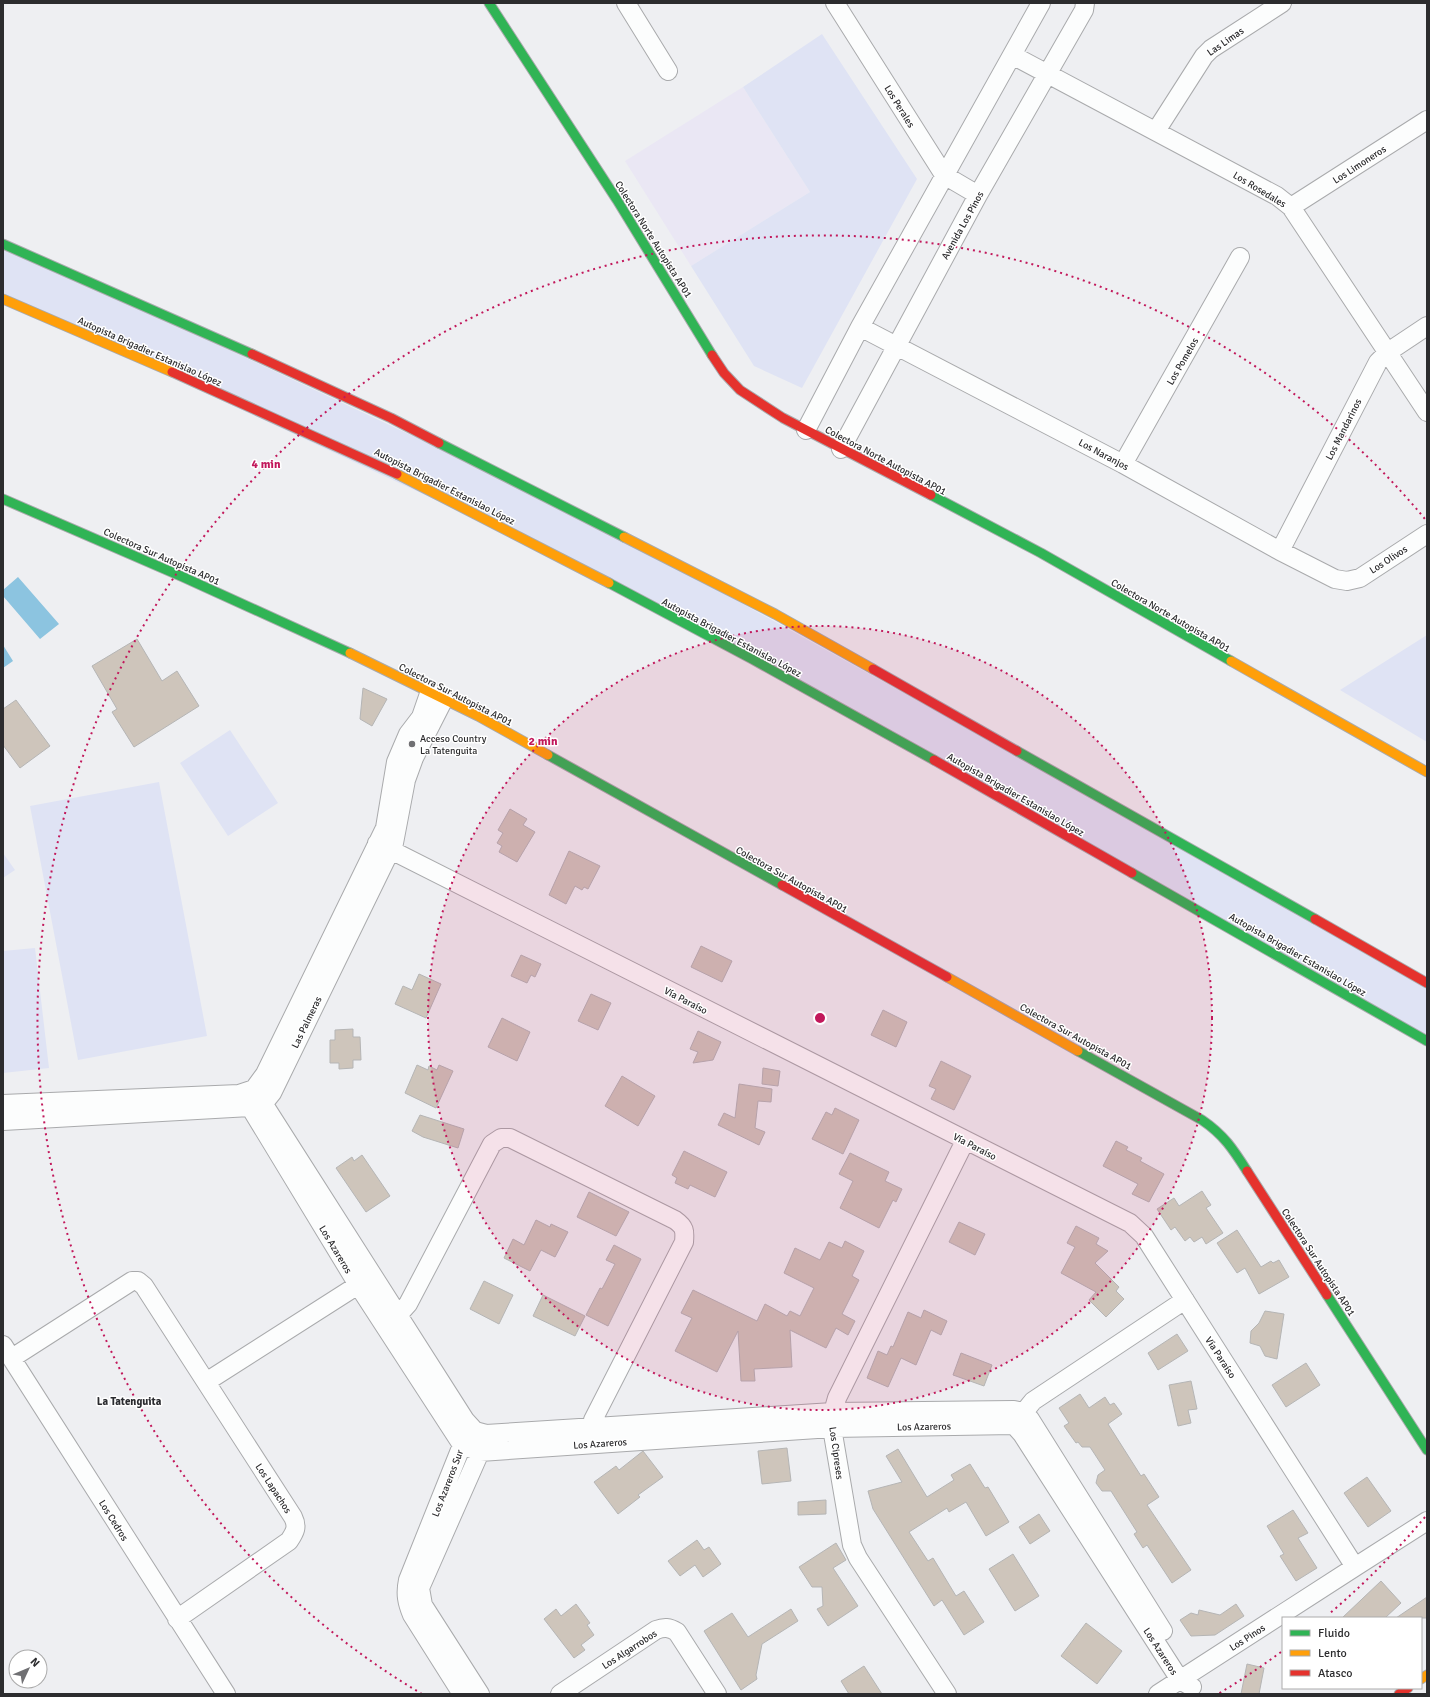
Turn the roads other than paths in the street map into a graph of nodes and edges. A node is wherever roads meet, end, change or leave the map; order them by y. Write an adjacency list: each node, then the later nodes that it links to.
1 (489, 3): 25 (main road, Colectora Norte Autopista AP01)
2 (626, 3): 8 (street)
3 (836, 3): 12 (street, Los Perales)
4 (1041, 3): 7 (street)
5 (1085, 3): 9 (street, Avenida Los Pinos)
6 (1282, 3): 11 (street, Las Limas)
7 (1012, 55): 9 (street, Los Rosedales); 12 (street)
8 (668, 71)
9 (1048, 73): 11 (street, Los Rosedales); 13 (street, Avenida Los Pinos)
10 (1427, 120): 14 (street, Los Limoneros)
11 (1156, 131): 14 (street, Los Rosedales)
12 (944, 175): 13 (street, Los Perales); 20 (street)
13 (978, 195): 22 (street, Avenida Los Pinos)
14 (1291, 207): 23 (street, Los Rosedales)
15 (3, 244): 35 (main road)
16 (1240, 257): 27 (street, Los Pomelos)
17 (3, 299): 21 (main road, Autopista Brigadier Estanislao López)
18 (3, 310): 21 (main road)
19 (1427, 326): 23 (street, Los Mandarinos)
20 (860, 327): 22 (street, Los Naranjos); 25 (street)
21 (89, 335): 36 (main road, Autopista Brigadier Estanislao López)
22 (896, 345): 26 (street, Avenida Los Pinos); 27 (street, Los Naranjos)
23 (1388, 352): 24 (street, Los Rosedales); 30 (street, Los Mandarinos)
24 (1427, 412)
25 (806, 430): 26 (main road, Colectora Norte Autopista AP01)
26 (841, 449): 33 (main road, Colectora Norte Autopista AP01)
27 (1123, 464): 30 (street, Los Naranjos)
28 (3, 499): 32 (main road, Colectora Sur Autopista AP01)
29 (1427, 534): 31 (street, Los Olivos)
30 (1280, 551): 31 (street, Los Naranjos)
31 (1347, 581)
32 (437, 695): 34 (street, Las Palmeras); 53 (main road, Colectora Sur Autopista AP01)
33 (1427, 772)
34 (384, 847): 37 (street, Las Palmeras); 40 (street, Vía Paraíso)
35 (1427, 983)
36 (1427, 1041)
37 (256, 1099): 38 (street); 39 (street); 41 (street, Los Azareros); 42 (street, Los Azareros)
38 (3, 1104)
39 (3, 1121)
40 (965, 1141): 44 (street, Vía Paraíso); 49 (street, Los Cipreses)
41 (365, 1260): 42 (street); 45 (street, Los Azareros)
42 (348, 1270): 43 (street, Los Azareros)
43 (358, 1285): 47 (street); 52 (street, Los Azareros)
44 (1185, 1300): 48 (street); 56 (street, Vía Paraíso)
45 (399, 1314): 50 (street, Los Azareros); 51 (street)
46 (7, 1352): 47 (street, Los Lapachos); 58 (street, Los Cedros)
47 (206, 1382): 58 (street, Los Lapachos)
48 (1018, 1419): 49 (street, Los Azareros); 60 (street, Los Azareros)
49 (832, 1420): 51 (street, Los Azareros); 66 (street, Los Cipreses)
50 (475, 1431): 51 (street, Los Azareros); 52 (street, Los Azareros Sur); 54 (street, Los Azareros Sur)
51 (592, 1436): 54 (street, Los Azareros)
52 (462, 1445): 54 (street, Los Azareros); 62 (street, Los Azareros Sur)
53 (1427, 1450)
54 (480, 1452): 63 (street, Los Azareros Sur)
55 (1427, 1520): 56 (street)
56 (1355, 1567): 57 (street, Los Pinos)
57 (1284, 1617)
58 (177, 1619): 61 (street, Los Cedros)
59 (1282, 1619): 60 (street, Los Pinos)
60 (1190, 1684): 67 (street, Los Pinos)
61 (226, 1694)
62 (462, 1694)
63 (480, 1694)
64 (560, 1694): 65 (street, Los Algarrobos)
65 (717, 1694)
66 (947, 1694)
67 (1158, 1694)

